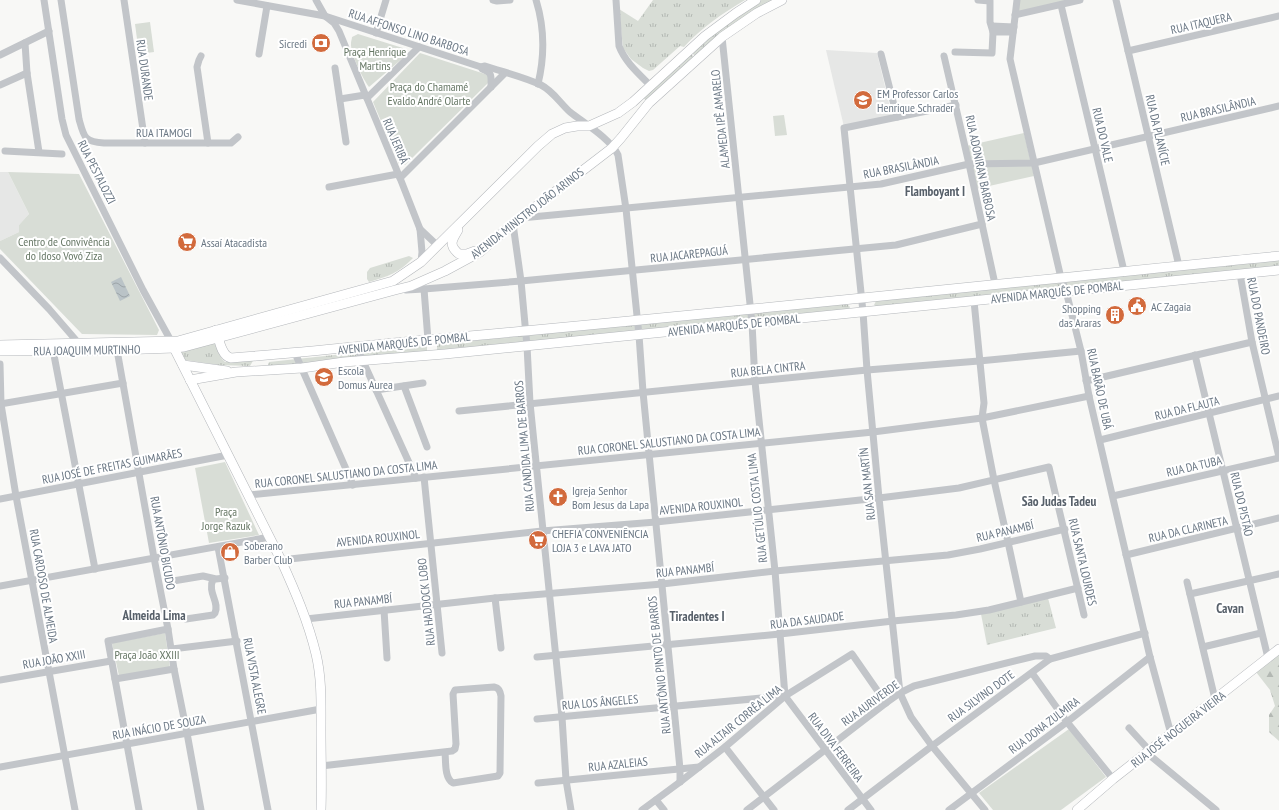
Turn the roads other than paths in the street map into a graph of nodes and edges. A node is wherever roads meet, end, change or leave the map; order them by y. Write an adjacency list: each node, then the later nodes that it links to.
1 (44, 0): 24 (street, RUA PESTALOZZI)
2 (61, 0): 54 (street, RUA ITAMOGI)
3 (124, 0): 54 (street, RUA DURANDE)
4 (237, 0): 18 (street, RUA AFFONSO LINO BARBOSA)
5 (316, 0): 20 (street, RUA JERIBÁ)
6 (386, 0): 25 (street)
7 (492, 0): 8 (street)
8 (510, 0)
9 (536, 0): 40 (street)
10 (616, 0): 42 (street)
11 (756, 0): 42 (main road, AVENIDA MINISTRO JOÃO ARINOS)
12 (782, 0): 26 (main road, AVENIDA MINISTRO JOÃO ARINOS)
13 (978, 0): 22 (street)
14 (1017, 0): 19 (street, RUA BARÃO DE UBÁ)
15 (1080, 0): 17 (street)
16 (1116, 0): 29 (street, RUA DA PLANÍCIE)
17 (1061, 5): 19 (street); 57 (street, RUA DO VALE)
18 (267, 6): 20 (street, RUA AFFONSO LINO BARBOSA); 31 (street)
19 (1015, 15): 23 (street, RUA BARÃO DE UBÁ)
20 (325, 16): 25 (street, RUA AFFONSO LINO BARBOSA); 45 (street, RUA JERIBÁ)
21 (1279, 16): 29 (street, RUA ITAQUERA)
22 (993, 29): 23 (street); 30 (street)
23 (1014, 29): 61 (street, RUA BARÃO DE UBÁ)
24 (49, 31): 27 (street); 118 (street, RUA PESTALOZZI)
25 (376, 33): 28 (street, RUA AFFONSO LINO BARBOSA)
26 (722, 37): 44 (main road, AVENIDA MINISTRO JOÃO ARINOS); 66 (street, ALAMEDA IPÊ AMARELO)
27 (25, 43): 33 (street); 38 (street)
28 (419, 47): 36 (street, RUA AFFONSO LINO BARBOSA); 45 (street)
29 (1128, 51): 51 (street, RUA DA PLANÍCIE)
30 (955, 52)
31 (259, 54)
32 (881, 54): 49 (street)
33 (0, 55)
34 (201, 56): 55 (street)
35 (944, 56): 47 (street, RUA ADONIRAN BARBOSA)
36 (481, 67): 39 (street, RUA AFFONSO LINO BARBOSA); 43 (street, RUA AFFONSO LINO BARBOSA)
37 (335, 68): 46 (street)
38 (27, 73): 41 (street); 59 (street)
39 (505, 73): 40 (street, RUA AFFONSO LINO BARBOSA); 43 (street)
40 (538, 84): 50 (street, RUA AFFONSO LINO BARBOSA)
41 (0, 85)
42 (651, 86): 44 (main road); 50 (main road, AVENIDA MINISTRO JOÃO ARINOS)
43 (491, 87): 63 (street)
44 (659, 94): 56 (main road, AVENIDA MINISTRO JOÃO ARINOS)
45 (366, 96): 46 (street); 63 (street, RUA JERIBÁ)
46 (340, 99): 53 (street)
47 (956, 106): 49 (street); 62 (street, RUA ADONIRAN BARBOSA)
48 (1279, 106): 51 (street, RUA BRASILÂNDIA)
49 (897, 117): 65 (street)
50 (588, 126): 56 (street); 69 (main road, AVENIDA MINISTRO JOÃO ARINOS)
51 (1148, 136): 57 (street, RUA BRASILÂNDIA); 81 (street, RUA DA PLANÍCIE)
52 (238, 137): 55 (street, RUA ITAMOGI)
53 (346, 142)
54 (145, 143): 55 (street, RUA ITAMOGI)
55 (208, 143)
56 (613, 147): 67 (street); 68 (main road, AVENIDA MINISTRO JOÃO ARINOS)
57 (1095, 149): 61 (street, RUA BRASILÂNDIA); 85 (street, RUA DO VALE)
58 (5, 151): 59 (street)
59 (39, 152): 60 (street)
60 (62, 154)
61 (1034, 163): 62 (street, RUA BRASILÂNDIA); 88 (street, RUA BARÃO DE UBÁ)
62 (970, 164): 65 (street, RUA BRASILÂNDIA); 71 (street, RUA ADONIRAN BARBOSA)
63 (399, 176): 64 (street); 72 (street, RUA JERIBÁ)
64 (329, 187)
65 (851, 187): 66 (street, RUA BRASILÂNDIA); 75 (street)
66 (739, 198): 67 (street, RUA BRASILÂNDIA); 79 (street)
67 (626, 209): 68 (street, RUA BRASILÂNDIA); 83 (street)
68 (521, 218): 70 (main road, AVENIDA MINISTRO JOÃO ARINOS)
69 (464, 219): 74 (main road, AVENIDA MINISTRO JOÃO ARINOS); 76 (main road)
70 (513, 224): 73 (main road, AVENIDA MINISTRO JOÃO ARINOS); 92 (street)
71 (982, 224): 75 (street, RUA JACAREPAGUÁ); 93 (street, RUA ADONIRAN BARBOSA)
72 (420, 229): 74 (street); 80 (street)
73 (494, 241): 76 (main road); 95 (main road, AVENIDA MINISTRO JOÃO ARINOS)
74 (438, 246): 76 (main road); 80 (main road, AVENIDA MINISTRO JOÃO ARINOS)
75 (857, 248): 79 (street, RUA JACAREPAGUÁ); 98 (street)
76 (459, 254)
77 (1279, 256): 81 (main road, AVENIDA MARQUÊS DE POMBAL)
78 (0, 258): 116 (street)
79 (745, 260): 83 (street, RUA JACAREPAGUÁ); 101 (street)
80 (421, 262): 111 (main road, AVENIDA MINISTRO JOÃO ARINOS)
81 (1182, 265): 82 (main road, AVENIDA MARQUÊS DE POMBAL); 90 (main road)
82 (1168, 267): 85 (main road, AVENIDA MARQUÊS DE POMBAL); 91 (main road)
83 (632, 270): 92 (street, RUA JACAREPAGUÁ); 105 (street)
84 (1278, 270): 86 (main road, AVENIDA MARQUÊS DE POMBAL)
85 (1124, 271): 87 (main road, AVENIDA MARQUÊS DE POMBAL)
86 (1240, 274): 90 (main road, AVENIDA MARQUÊS DE POMBAL); 115 (street, RUA DO PANDEIRO)
87 (1070, 277): 88 (main road, AVENIDA MARQUÊS DE POMBAL); 96 (main road)
88 (1061, 278): 89 (main road, AVENIDA MARQUÊS DE POMBAL); 96 (street, RUA BARÃO DE UBÁ)
89 (1048, 279): 93 (main road, AVENIDA MARQUÊS DE POMBAL); 97 (main road)
90 (1187, 279): 91 (main road, AVENIDA MARQUÊS DE POMBAL)
91 (1169, 281): 96 (main road, AVENIDA MARQUÊS DE POMBAL)
92 (520, 282): 94 (street, RUA JACAREPAGUÁ); 109 (street)
93 (995, 284): 98 (main road, AVENIDA MARQUÊS DE POMBAL)
94 (424, 289): 95 (street, RUA JACAREPAGUÁ); 114 (street)
95 (395, 290): 111 (main road, AVENIDA MINISTRO JOÃO ARINOS)
96 (1069, 291): 97 (main road, AVENIDA MARQUÊS DE POMBAL); 126 (street, RUA BARÃO DE UBÁ)
97 (1050, 293): 100 (main road, AVENIDA MARQUÊS DE POMBAL)
98 (866, 297): 99 (main road, AVENIDA MARQUÊS DE POMBAL); 103 (main road)
99 (849, 299): 101 (main road, AVENIDA MARQUÊS DE POMBAL); 104 (main road)
100 (974, 301): 103 (main road, AVENIDA MARQUÊS DE POMBAL); 131 (street)
101 (754, 309): 102 (main road, AVENIDA MARQUÊS DE POMBAL); 107 (main road)
102 (736, 310): 105 (main road, AVENIDA MARQUÊS DE POMBAL); 108 (main road)
103 (867, 312): 104 (main road, AVENIDA MARQUÊS DE POMBAL); 135 (street, RUA SAN MARTÍN)
104 (850, 313): 107 (main road, AVENIDA MARQUÊS DE POMBAL)
105 (641, 320): 106 (main road, AVENIDA MARQUÊS DE POMBAL); 112 (main road)
106 (623, 322): 109 (main road, AVENIDA MARQUÊS DE POMBAL); 113 (main road)
107 (756, 323): 108 (main road, AVENIDA MARQUÊS DE POMBAL); 140 (street, RUA GETÚLIO COSTA LIMA)
108 (738, 324): 112 (main road, AVENIDA MARQUÊS DE POMBAL)
109 (530, 331): 110 (main road, AVENIDA MARQUÊS DE POMBAL); 119 (main road)
110 (511, 333): 114 (main road, AVENIDA MARQUÊS DE POMBAL); 120 (main road)
111 (217, 334): 118 (main road, AVENIDA MINISTRO JOÃO ARINOS); 129 (main road, AVENIDA MARQUÊS DE POMBAL)
112 (642, 334): 113 (main road, AVENIDA MARQUÊS DE POMBAL); 145 (street, RUA ANTÔNIO PINTO DE BARROS)
113 (625, 336): 119 (main road, AVENIDA MARQUÊS DE POMBAL)
114 (428, 340): 121 (main road, AVENIDA MARQUÊS DE POMBAL)
115 (1252, 342): 128 (street); 149 (street, RUA DO PANDEIRO)
116 (78, 343): 117 (main road, RUA JOAQUIM MURTINHO); 118 (main road, RUA JOAQUIM MURTINHO); 123 (street)
117 (0, 345)
118 (172, 345): 124 (main road, RUA JOAQUIM MURTINHO); 133 (main road)
119 (531, 345): 120 (main road, AVENIDA MARQUÊS DE POMBAL); 150 (street, RUA CANDIDA LIMA DE BARROS)
120 (513, 347): 130 (main road, AVENIDA MARQUÊS DE POMBAL)
121 (357, 348): 127 (main road, AVENIDA MARQUÊS DE POMBAL); 130 (street, RUA HADDOCK LOBO)
122 (53, 350): 123 (main road, RUA JOAQUIM MURTINHO); 125 (main road, RUA JOAQUIM MURTINHO); 146 (street)
123 (85, 350): 124 (main road, RUA JOAQUIM MURTINHO)
124 (117, 350): 141 (street, RUA ANTÔNIO BICUDO)
125 (0, 351)
126 (1080, 351): 131 (street, RUA BELA CINTRA); 139 (street, RUA BARÃO DE UBÁ)
127 (295, 353): 129 (main road, AVENIDA MARQUÊS DE POMBAL); 134 (street)
128 (1196, 355): 139 (street); 153 (street, RUA DO PISTÃO)
129 (262, 356): 136 (main road)
130 (363, 361): 134 (main road, AVENIDA MARQUÊS DE POMBAL); 144 (street, RUA HADDOCK LOBO)
131 (979, 361): 135 (street, RUA BELA CINTRA); 154 (street)
132 (0, 364): 151 (street, RUA CARDOSO DE ALMEIDA)
133 (183, 365): 137 (main road); 138 (main road)
134 (302, 368): 136 (main road, AVENIDA MARQUÊS DE POMBAL); 169 (street)
135 (867, 370): 140 (street, RUA BELA CINTRA); 155 (street, RUA SAN MARTÍN)
136 (250, 371): 137 (main road, AVENIDA MARQUÊS DE POMBAL)
137 (236, 372): 138 (main road, AVENIDA MARQUÊS DE POMBAL)
138 (190, 380): 160 (main road)
139 (1086, 381): 147 (street, RUA BARÃO DE UBÁ)
140 (755, 382): 145 (street, RUA BELA CINTRA); 157 (street, RUA GETÚLIO COSTA LIMA)
141 (123, 383): 146 (street); 164 (street, RUA ANTÔNIO BICUDO)
142 (423, 383): 143 (street)
143 (404, 386): 144 (street); 158 (street)
144 (376, 390): 166 (street, RUA HADDOCK LOBO)
145 (642, 392): 150 (street, RUA BELA CINTRA); 159 (street, RUA ANTÔNIO PINTO DE BARROS)
146 (62, 394): 151 (street); 168 (street)
147 (1089, 396): 154 (street, RUA CORONEL SALUSTIANO DA COSTA LIMA); 156 (street, RUA BARÃO DE UBÁ)
148 (1279, 396): 149 (street, RUA DA FLAUTA)
149 (1266, 400): 153 (street, RUA DA FLAUTA); 161 (street, RUA DO PANDEIRO)
150 (530, 403): 152 (street, RUA BELA CINTRA); 162 (street, RUA CANDIDA LIMA DE BARROS)
151 (1, 404): 171 (street, RUA CARDOSO DE ALMEIDA)
152 (458, 411)
153 (1209, 413): 156 (street, RUA DA FLAUTA); 165 (street, RUA DO PISTÃO)
154 (982, 418): 155 (street, RUA CORONEL SALUSTIANO DA COSTA LIMA); 167 (street)
155 (873, 432): 157 (street, RUA CORONEL SALUSTIANO DA COSTA LIMA); 174 (street, RUA SAN MARTÍN)
156 (1100, 440): 172 (street, RUA BARÃO DE UBÁ)
157 (761, 443): 159 (street, RUA CORONEL SALUSTIANO DA COSTA LIMA); 175 (street, RUA GETÚLIO COSTA LIMA)
158 (427, 447)
159 (649, 454): 162 (street, RUA CORONEL SALUSTIANO DA COSTA LIMA); 177 (street, RUA ANTÔNIO PINTO DE BARROS)
160 (228, 455): 164 (street, RUA JOSÉ DE FREITAS GUIMARÃES); 170 (main road)
161 (1279, 457): 165 (street, RUA DA TUBA)
162 (536, 466): 166 (street, RUA CORONEL SALUSTIANO DA COSTA LIMA); 180 (street, RUA CANDIDA LIMA DE BARROS)
163 (1049, 467): 167 (street, AVENIDA ROUXINOL); 179 (street, RUA SANTA LOURDES)
164 (139, 471): 168 (street, RUA JOSÉ DE FREITAS GUIMARÃES); 186 (street, RUA ANTÔNIO BICUDO)
165 (1223, 471): 172 (street, RUA DA TUBA); 178 (street, RUA DO PISTÃO)
166 (420, 478): 169 (street, RUA CORONEL SALUSTIANO DA COSTA LIMA); 183 (street, RUA HADDOCK LOBO)
167 (994, 480): 174 (street, AVENIDA ROUXINOL); 182 (street)
168 (78, 483): 171 (street, RUA JOSÉ DE FREITAS GUIMARÃES); 189 (street)
169 (353, 485): 170 (street, RUA CORONEL SALUSTIANO DA COSTA LIMA)
170 (248, 495): 181 (main road)
171 (16, 496): 173 (street, RUA JOSÉ DE FREITAS GUIMARÃES); 194 (street, RUA CARDOSO DE ALMEIDA)
172 (1113, 496): 185 (street, RUA BARÃO DE UBÁ)
173 (0, 498)
174 (879, 498): 175 (street, AVENIDA ROUXINOL); 188 (street, RUA SAN MARTÍN)
175 (769, 510): 177 (street, AVENIDA ROUXINOL); 190 (street, RUA GETÚLIO COSTA LIMA)
176 (1279, 518): 178 (street, RUA DA CLARINETA)
177 (656, 522): 180 (street, AVENIDA ROUXINOL); 198 (street, RUA ANTÔNIO PINTO DE BARROS)
178 (1237, 528): 185 (street, RUA DA CLARINETA); 195 (street, RUA DO PISTÃO)
179 (1065, 529): 182 (street, RUA PANAMBÍ); 200 (street, RUA SANTA LOURDES)
180 (542, 531): 183 (street, AVENIDA ROUXINOL); 201 (street, RUA CANDIDA LIMA DE BARROS)
181 (270, 537): 184 (street); 187 (main road)
182 (1008, 542): 188 (street, RUA PANAMBÍ); 204 (street)
183 (430, 544): 187 (street, AVENIDA ROUXINOL); 205 (street, RUA HADDOCK LOBO)
184 (218, 547): 186 (street); 192 (street, RUA VISTA ALEGRE)
185 (1126, 555): 212 (street, RUA BARÃO DE UBÁ)
186 (154, 558): 189 (street); 211 (street, RUA ANTÔNIO BICUDO)
187 (281, 560): 208 (main road)
188 (886, 560): 190 (street, RUA PANAMBÍ); 210 (street, RUA SAN MARTÍN)
189 (95, 569): 194 (street)
190 (775, 571): 198 (street, RUA PANAMBÍ); 214 (street, RUA GETÚLIO COSTA LIMA)
191 (1279, 574): 195 (street)
192 (225, 578): 193 (street); 215 (street, RUA VISTA ALEGRE)
193 (213, 579): 196 (street); 209 (street)
194 (32, 580): 199 (street); 230 (street, RUA CARDOSO DE ALMEIDA)
195 (1249, 580): 202 (street); 213 (street, RUA DO PISTÃO)
196 (173, 581)
197 (1187, 582): 202 (street)
198 (662, 584): 201 (street, RUA PANAMBÍ); 216 (street, RUA ANTÔNIO PINTO DE BARROS)
199 (0, 586)
200 (1078, 588): 204 (street, RUA DA SAUDADE); 207 (street, RUA SANTA LOURDES)
201 (550, 594): 203 (street, RUA PANAMBÍ); 222 (street, RUA CANDIDA LIMA DE BARROS)
202 (1190, 594): 218 (street)
203 (495, 598): 205 (street, RUA PANAMBÍ); 217 (street)
204 (1021, 602): 210 (street, RUA DA SAUDADE)
205 (437, 605): 206 (street, RUA PANAMBÍ); 221 (street, RUA HADDOCK LOBO)
206 (384, 610): 208 (street, RUA PANAMBÍ); 225 (street)
207 (1084, 614)
208 (306, 618): 239 (main road)
209 (186, 619)
210 (893, 621): 214 (street, RUA DA SAUDADE); 234 (street, RUA SAN MARTÍN)
211 (168, 629): 219 (street, RUA ANTÔNIO BICUDO); 228 (street)
212 (1145, 633): 224 (street, RUA BARÃO DE UBÁ); 227 (street, RUA SILVINO DOTE)
213 (1261, 633): 218 (street); 226 (street, RUA DO PISTÃO)
214 (780, 634): 216 (street, RUA DA SAUDADE); 235 (street, RUA GETÚLIO COSTA LIMA)
215 (237, 641): 219 (street); 242 (street, RUA VISTA ALEGRE)
216 (669, 645): 222 (street, RUA DA SAUDADE); 238 (street, RUA ANTÔNIO PINTO DE BARROS)
217 (501, 648)
218 (1203, 648): 236 (street)
219 (172, 649): 229 (street, RUA ANTÔNIO BICUDO)
220 (1279, 649): 226 (main road, RUA JOSÉ NOGUEIRA VIEIRA)
221 (442, 653)
222 (555, 655): 223 (street, RUA DA SAUDADE); 240 (street, RUA CANDIDA LIMA DE BARROS)
223 (537, 657)
224 (1150, 657): 243 (street, RUA DONA ZULMIRA); 246 (street, RUA BARÃO DE UBÁ)
225 (387, 658)
226 (1268, 658): 236 (main road, RUA JOSÉ NOGUEIRA VIEIRA)
227 (1050, 659): 231 (street, RUA SILVINO DOTE); 234 (street, RUA AURIVERDE)
228 (111, 661): 230 (street, RUA JOÃO XXIII); 232 (street)
229 (174, 669): 232 (street); 245 (street, RUA ANTÔNIO BICUDO)
230 (48, 671): 233 (street, RUA JOÃO XXIII); 253 (street, RUA CARDOSO DE ALMEIDA)
231 (1032, 673): 243 (street); 248 (street, RUA SILVINO DOTE)
232 (115, 679): 247 (street)
233 (0, 680)
234 (900, 693): 237 (street, RUA AURIVERDE); 248 (street, RUA SAN MARTÍN)
235 (785, 696): 237 (street, RUA ALTAIR CORRÊA LIMA); 238 (street, RUA LOS ÂNGELES); 249 (street, RUA ALTAIR CORRÊA LIMA); 250 (street, RUA DIVA FERREIRA)
236 (1215, 699): 246 (main road, RUA JOSÉ NOGUEIRA VIEIRA)
237 (886, 703): 250 (street, RUA AURIVERDE)
238 (674, 707): 240 (street, RUA LOS ÂNGELES); 257 (street, RUA ANTÔNIO PINTO DE BARROS)
239 (321, 709): 242 (street, RUA INÁCIO DE SOUZA); 254 (main road)
240 (562, 717): 241 (street, RUA LOS ÂNGELES); 259 (street, RUA CANDIDA LIMA DE BARROS)
241 (537, 719)
242 (252, 722): 245 (street, RUA INÁCIO DE SOUZA); 269 (street, RUA VISTA ALEGRE)
243 (1067, 722): 258 (street); 262 (street, RUA DONA ZULMIRA)
244 (1129, 728): 252 (street)
245 (188, 733): 247 (street, RUA INÁCIO DE SOUZA); 268 (street, RUA ANTÔNIO BICUDO)
246 (1171, 734): 252 (main road, RUA JOSÉ NOGUEIRA VIEIRA)
247 (127, 744): 253 (street, RUA INÁCIO DE SOUZA); 267 (street)
248 (932, 746): 262 (street, RUA SAN MARTÍN); 264 (street, RUA SILVINO DOTE)
249 (725, 747): 256 (street, RUA ALTAIR CORRÊA LIMA); 263 (street)
250 (825, 750): 263 (street, RUA AURIVERDE); 264 (street, RUA DIVA FERREIRA)
251 (445, 752): 251 (street); 254 (street)
252 (1148, 752): 258 (main road, RUA JOSÉ NOGUEIRA VIEIRA); 281 (street)
253 (65, 755): 255 (street, RUA INÁCIO DE SOUZA); 266 (street, RUA CARDOSO DE ALMEIDA)
254 (321, 766): 270 (main road)
255 (0, 767)
256 (700, 767): 257 (street, RUA AZALEIAS); 260 (street, RUA ALTAIR CORRÊA LIMA)
257 (680, 769): 259 (street, RUA AZALEIAS); 260 (street, RUA ANTÔNIO PINTO DE BARROS)
258 (1113, 779): 280 (main road, RUA JOSÉ NOGUEIRA VIEIRA)
259 (566, 780): 261 (street, RUA AZALEIAS); 271 (street, RUA CANDIDA LIMA DE BARROS)
260 (680, 782): 265 (street, RUA ALTAIR CORRÊA LIMA)
261 (538, 783)
262 (971, 793): 278 (street, RUA DONA ZULMIRA); 279 (street, RUA SAN MARTÍN)
263 (764, 796): 274 (street, RUA AURIVERDE); 275 (street)
264 (862, 799): 276 (street, RUA SILVINO DOTE); 277 (street, RUA DIVA FERREIRA)
265 (656, 800): 272 (street, RUA ALTAIR CORRÊA LIMA); 273 (street)
266 (75, 810)
267 (139, 810)
268 (202, 810)
269 (268, 810)
270 (321, 810)
271 (571, 810)
272 (642, 810)
273 (664, 810)
274 (747, 810)
275 (774, 810)
276 (848, 810)
277 (871, 810)
278 (949, 810)
279 (986, 810)
280 (1077, 810)
281 (1216, 810)

